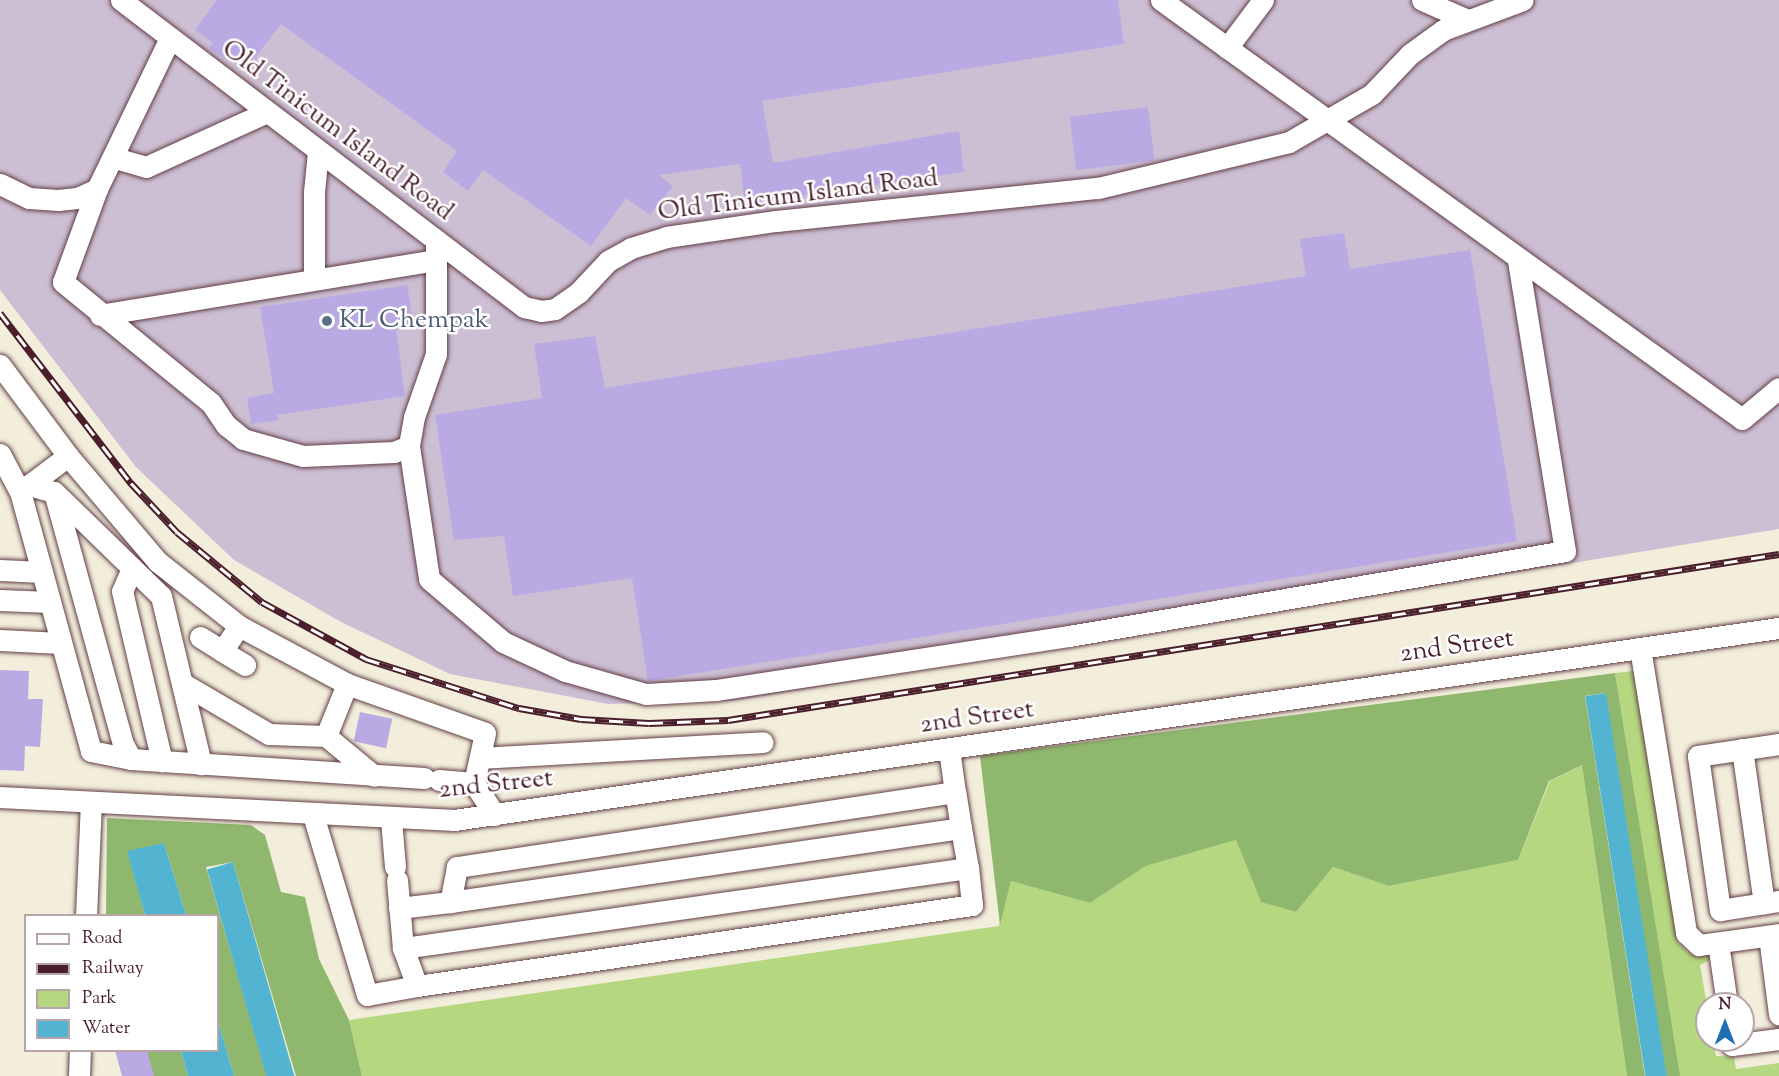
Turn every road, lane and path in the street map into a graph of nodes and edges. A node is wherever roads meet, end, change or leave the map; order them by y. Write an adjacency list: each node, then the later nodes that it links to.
1 (121, 0): 7 (street, Old Tinicum Island Road)
2 (1161, 0): 8 (street)
3 (1263, 0): 8 (street)
4 (1422, 0): 6 (street)
5 (1523, 0): 6 (street, Old Tinicum Island Road)
6 (1465, 19): 10 (street, Old Tinicum Island Road)
7 (170, 38): 9 (street, Old Tinicum Island Road); 12 (street)
8 (1227, 48): 10 (street)
9 (267, 112): 11 (street, Old Tinicum Island Road); 12 (street)
10 (1327, 122): 15 (street, Old Tinicum Island Road); 16 (street)
11 (318, 151): 15 (street, Old Tinicum Island Road); 17 (street)
12 (115, 153): 14 (street)
13 (0, 184): 14 (street)
14 (97, 189): 18 (street)
15 (436, 250): 17 (street); 21 (street)
16 (1518, 260): 20 (street); 21 (street)
17 (314, 279): 18 (street)
18 (100, 315): 21 (street)
19 (0, 364): 23 (street)
20 (1779, 388)
21 (409, 446)
22 (0, 454): 24 (street)
23 (68, 456): 24 (street); 31 (street)
24 (25, 488): 25 (street); 28 (street)
25 (54, 492): 26 (street); 47 (street)
26 (132, 568): 39 (street); 48 (street)
27 (0, 570): 28 (street)
28 (42, 572): 30 (street)
29 (0, 600): 30 (street)
30 (50, 602): 35 (street)
31 (239, 626): 37 (street); 40 (street)
32 (1779, 628): 36 (street, 2nd Street)
33 (200, 638): 37 (street)
34 (0, 640): 35 (street)
35 (62, 643): 47 (street)
36 (1640, 648): 44 (street, 2nd Street); 65 (street)
37 (222, 651): 38 (street)
38 (245, 665)
39 (182, 683): 41 (street); 49 (street)
40 (347, 684): 41 (street); 46 (street)
41 (326, 736): 50 (street)
42 (763, 742): 46 (street)
43 (1779, 744): 45 (street)
44 (949, 749): 52 (street); 56 (street, 2nd Street)
45 (1742, 749): 61 (street); 61 (street)
46 (480, 758): 51 (street)
47 (131, 759): 48 (street)
48 (162, 761): 49 (street)
49 (201, 764): 50 (street)
50 (374, 776): 51 (street)
51 (474, 783): 56 (street)
52 (956, 792): 58 (street); 60 (street)
53 (0, 797): 54 (street, 2nd Street)
54 (91, 803): 55 (street, 2nd Street); 63 (street)
55 (313, 815): 57 (street, 2nd Street); 67 (street)
56 (495, 815): 57 (street, 2nd Street)
57 (391, 819): 62 (street)
58 (961, 828): 59 (street); 60 (street)
59 (968, 868): 66 (street); 67 (street)
60 (450, 902): 62 (street)
61 (1771, 902)
62 (399, 908): 66 (street)
63 (86, 914)
64 (1774, 935): 65 (street); 69 (street)
65 (1718, 943): 68 (street)
66 (403, 948): 67 (street)
67 (417, 986)
68 (1724, 992)
69 (1779, 1014)
70 (1779, 1039): 71 (street)
71 (1755, 1042)
72 (80, 1052): 73 (street)
73 (79, 1076)

